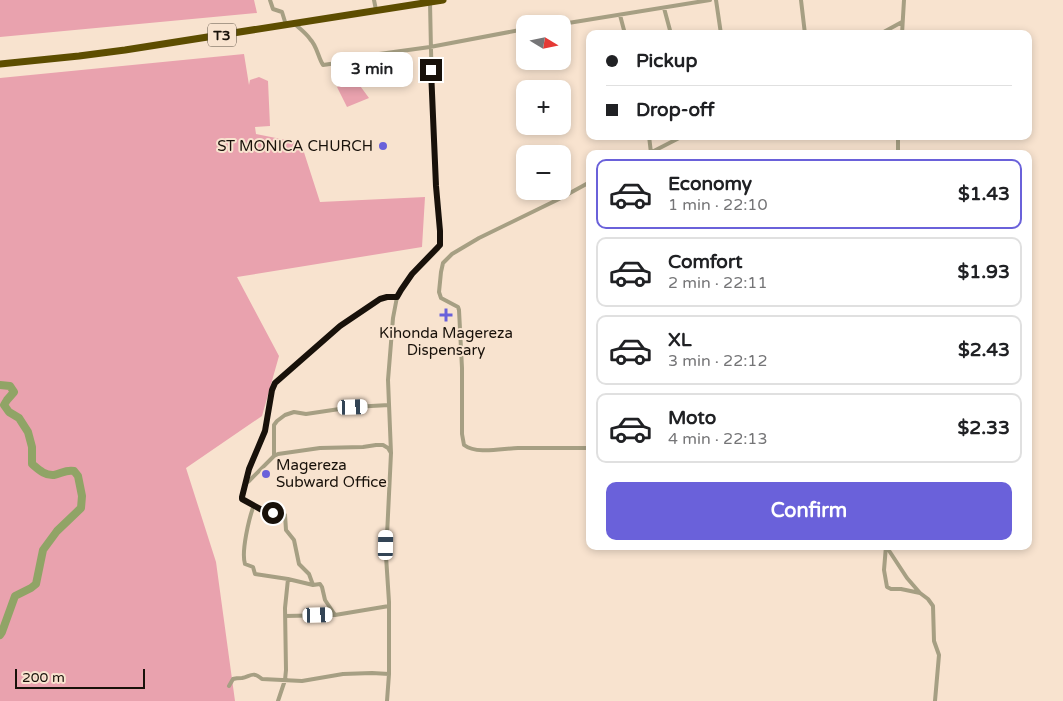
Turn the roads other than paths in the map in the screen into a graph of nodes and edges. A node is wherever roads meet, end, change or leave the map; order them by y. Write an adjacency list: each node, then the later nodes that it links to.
1 (270, 0): 16 (street)
2 (374, 0): 11 (street)
3 (443, 0): 9 (highway, T3)
4 (710, 0): 10 (street)
5 (716, 0): 19 (street)
6 (801, 0): 20 (street)
7 (904, 0): 13 (street)
8 (421, 2): 9 (highway, T3); 11 (highway, T3)
9 (430, 2): 24 (street)
10 (664, 8): 12 (street); 18 (street)
11 (376, 11): 15 (highway, T3)
12 (620, 15): 14 (street); 17 (street)
13 (902, 22): 21 (street); 22 (street)
14 (571, 23)
15 (295, 24): 16 (highway, T3); 24 (street)
16 (286, 25): 25 (highway, T3)
17 (624, 30)
18 (670, 30)
19 (720, 30)
20 (805, 30)
21 (887, 30)
22 (902, 30)
23 (516, 31): 24 (street)
24 (430, 46): 29 (street)
25 (0, 64)
26 (675, 140): 27 (street)
27 (655, 150)
28 (586, 184): 31 (street)
29 (397, 297): 30 (street); 34 (street)
30 (390, 405): 32 (street); 33 (street)
31 (586, 448)
32 (391, 453): 33 (street); 41 (street)
33 (274, 456): 34 (street)
34 (246, 483): 35 (street)
35 (254, 506): 38 (street); 39 (street)
36 (886, 550): 40 (street)
37 (889, 550): 40 (street)
38 (288, 579): 39 (street); 43 (street)
39 (312, 585): 42 (street)
40 (920, 593): 49 (street)
41 (389, 606): 42 (street); 44 (street)
42 (335, 615): 43 (street)
43 (286, 616): 45 (street)
44 (389, 674): 45 (street); 48 (street)
45 (285, 680): 46 (street); 47 (street)
46 (229, 686)
47 (278, 701)
48 (387, 701)
49 (935, 701)

